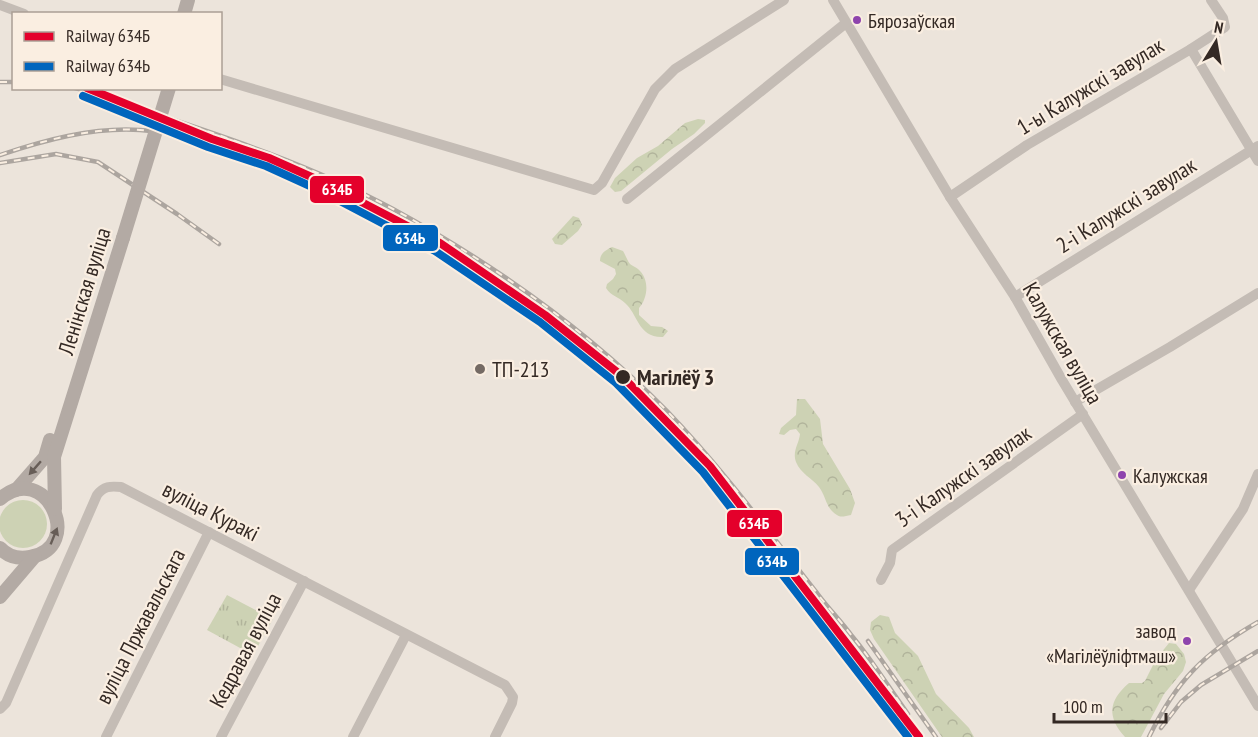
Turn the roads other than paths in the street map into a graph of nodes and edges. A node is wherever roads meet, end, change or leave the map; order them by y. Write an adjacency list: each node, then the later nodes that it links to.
1 (784, 0): 8 (street)
2 (833, 0): 6 (street, Калужская вуліца)
3 (1211, 0): 7 (street, 1-ы Калужскі завулак)
4 (0, 5): 5 (street)
5 (19, 12)
6 (846, 23): 13 (street, Калужская вуліца); 14 (street)
7 (1191, 49): 11 (street); 13 (street, 1-ы Калужскі завулак)
8 (222, 80)
9 (160, 90): 15 (main road, Ленінская вуліца)
10 (168, 90): 15 (main road, Ленінская вуліца, bridge)
11 (1254, 148): 12 (street); 17 (street, 2-і Калужскі завулак)
12 (1258, 161)
13 (950, 197): 17 (street, Калужская вуліца)
14 (627, 199)
15 (119, 237): 21 (main road, Ленінская вуліца, one-way to 21); 23 (main road, Ленінская вуліца)
16 (1258, 293): 18 (street)
17 (1015, 297): 18 (street, Калужская вуліца)
18 (1075, 402): 19 (street, Калужская вуліца)
19 (1083, 414): 27 (street, 3-і Калужскі завулак); 29 (street, Калужская вуліца)
20 (1258, 474): 29 (street)
21 (16, 490): 22 (main road); 23 (main road)
22 (0, 499)
23 (55, 509): 26 (main road, Ленінская вуліца, one-way to 23)
24 (209, 532): 28 (street, вуліца Куракі); 33 (street, вуліца Куракі); 34 (street, вуліца Пржавальскага)
25 (0, 548): 26 (main road)
26 (35, 556): 30 (main road)
27 (881, 580)
28 (304, 581): 31 (street, вуліца Куракі); 35 (street, Кедравая вуліца)
29 (1189, 590): 32 (street, Калужская вуліца)
30 (0, 597)
31 (406, 634): 36 (street); 37 (street, вуліца Куракі)
32 (1258, 706)
33 (0, 709)
34 (106, 737)
35 (221, 737)
36 (352, 737)
37 (495, 737)

